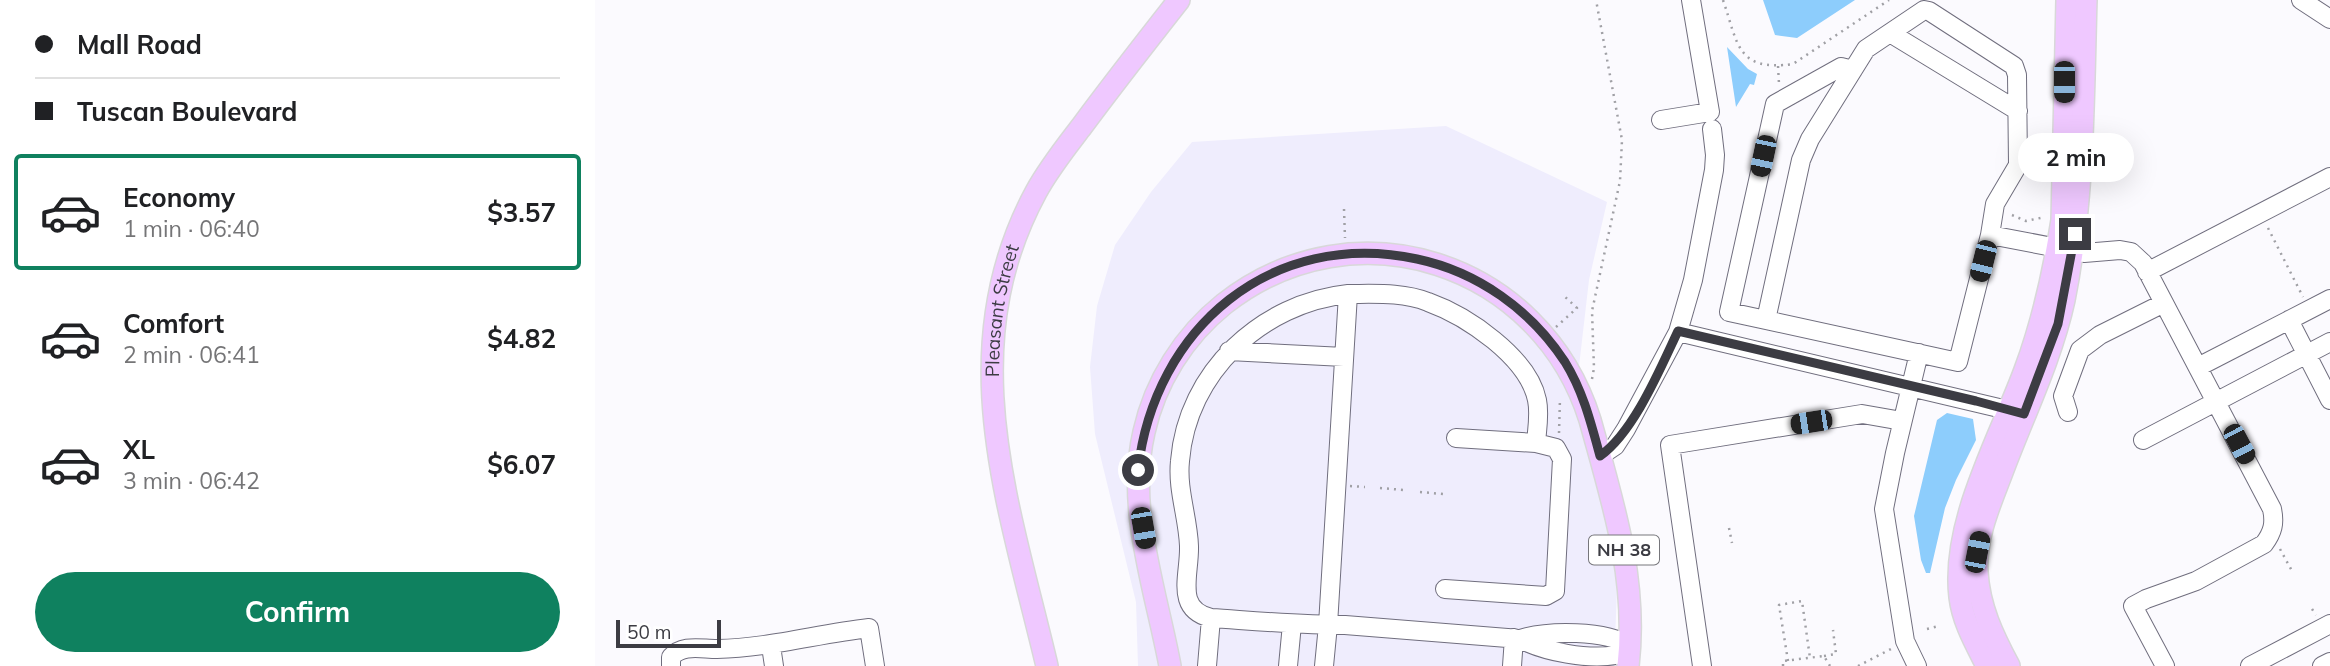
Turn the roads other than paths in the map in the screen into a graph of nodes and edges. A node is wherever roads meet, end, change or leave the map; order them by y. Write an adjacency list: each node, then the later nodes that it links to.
1 (1179, 0): 50 (main road, Pleasant Street)
2 (1691, 0): 10 (street)
3 (2067, 0): 14 (main road)
4 (2086, 0): 14 (main road)
5 (2301, 0): 6 (street)
6 (2330, 19)
7 (1890, 33): 8 (street); 9 (street); 9 (street)
8 (1853, 70): 19 (street); 19 (street)
9 (2018, 111): 13 (street)
10 (1661, 120)
11 (1711, 129): 21 (street)
12 (2330, 177): 15 (street)
13 (1990, 235): 14 (street); 24 (street)
14 (2065, 250): 15 (street); 31 (main road)
15 (2147, 272): 18 (street)
16 (1348, 294): 23 (street); 26 (street); 36 (street)
17 (2330, 299): 20 (street)
18 (2164, 303): 27 (street); 32 (street)
19 (1766, 320): 24 (street)
20 (2289, 320): 25 (street); 27 (street)
21 (1678, 331): 28 (street); 37 (street)
22 (2330, 342): 25 (street)
23 (1229, 351): 26 (street); 39 (street)
24 (1919, 354): 28 (street)
25 (2306, 354): 29 (street); 30 (street)
26 (1345, 357): 42 (street)
27 (2198, 368): 30 (street)
28 (1911, 387): 31 (street); 33 (street)
29 (2330, 400)
30 (2216, 402): 35 (street); 60 (street)
31 (2017, 412): 58 (main road); 59 (main road)
32 (2068, 412)
33 (1902, 421): 56 (street); 57 (street)
34 (1456, 438): 36 (street)
35 (2143, 440)
36 (1536, 443): 38 (street)
37 (1600, 456): 45 (main road, NH 38); 51 (main road, NH 38)
38 (1445, 589)
39 (1211, 618): 41 (street); 52 (street)
40 (2323, 619): 61 (street)
41 (1292, 624): 42 (street); 53 (street)
42 (1328, 625): 43 (street); 54 (street)
43 (1517, 639): 45 (street); 55 (street)
44 (771, 646): 47 (street); 48 (street); 49 (street)
45 (1629, 656)
46 (2330, 662): 62 (street)
47 (671, 666)
48 (774, 666)
49 (875, 666)
50 (1047, 666)
51 (1170, 666)
52 (1207, 666)
53 (1288, 666)
54 (1324, 666)
55 (1512, 666)
56 (1702, 666)
57 (1917, 666)
58 (1987, 666)
59 (2009, 666)
60 (2165, 666)
61 (2250, 666)
62 (2322, 666)

